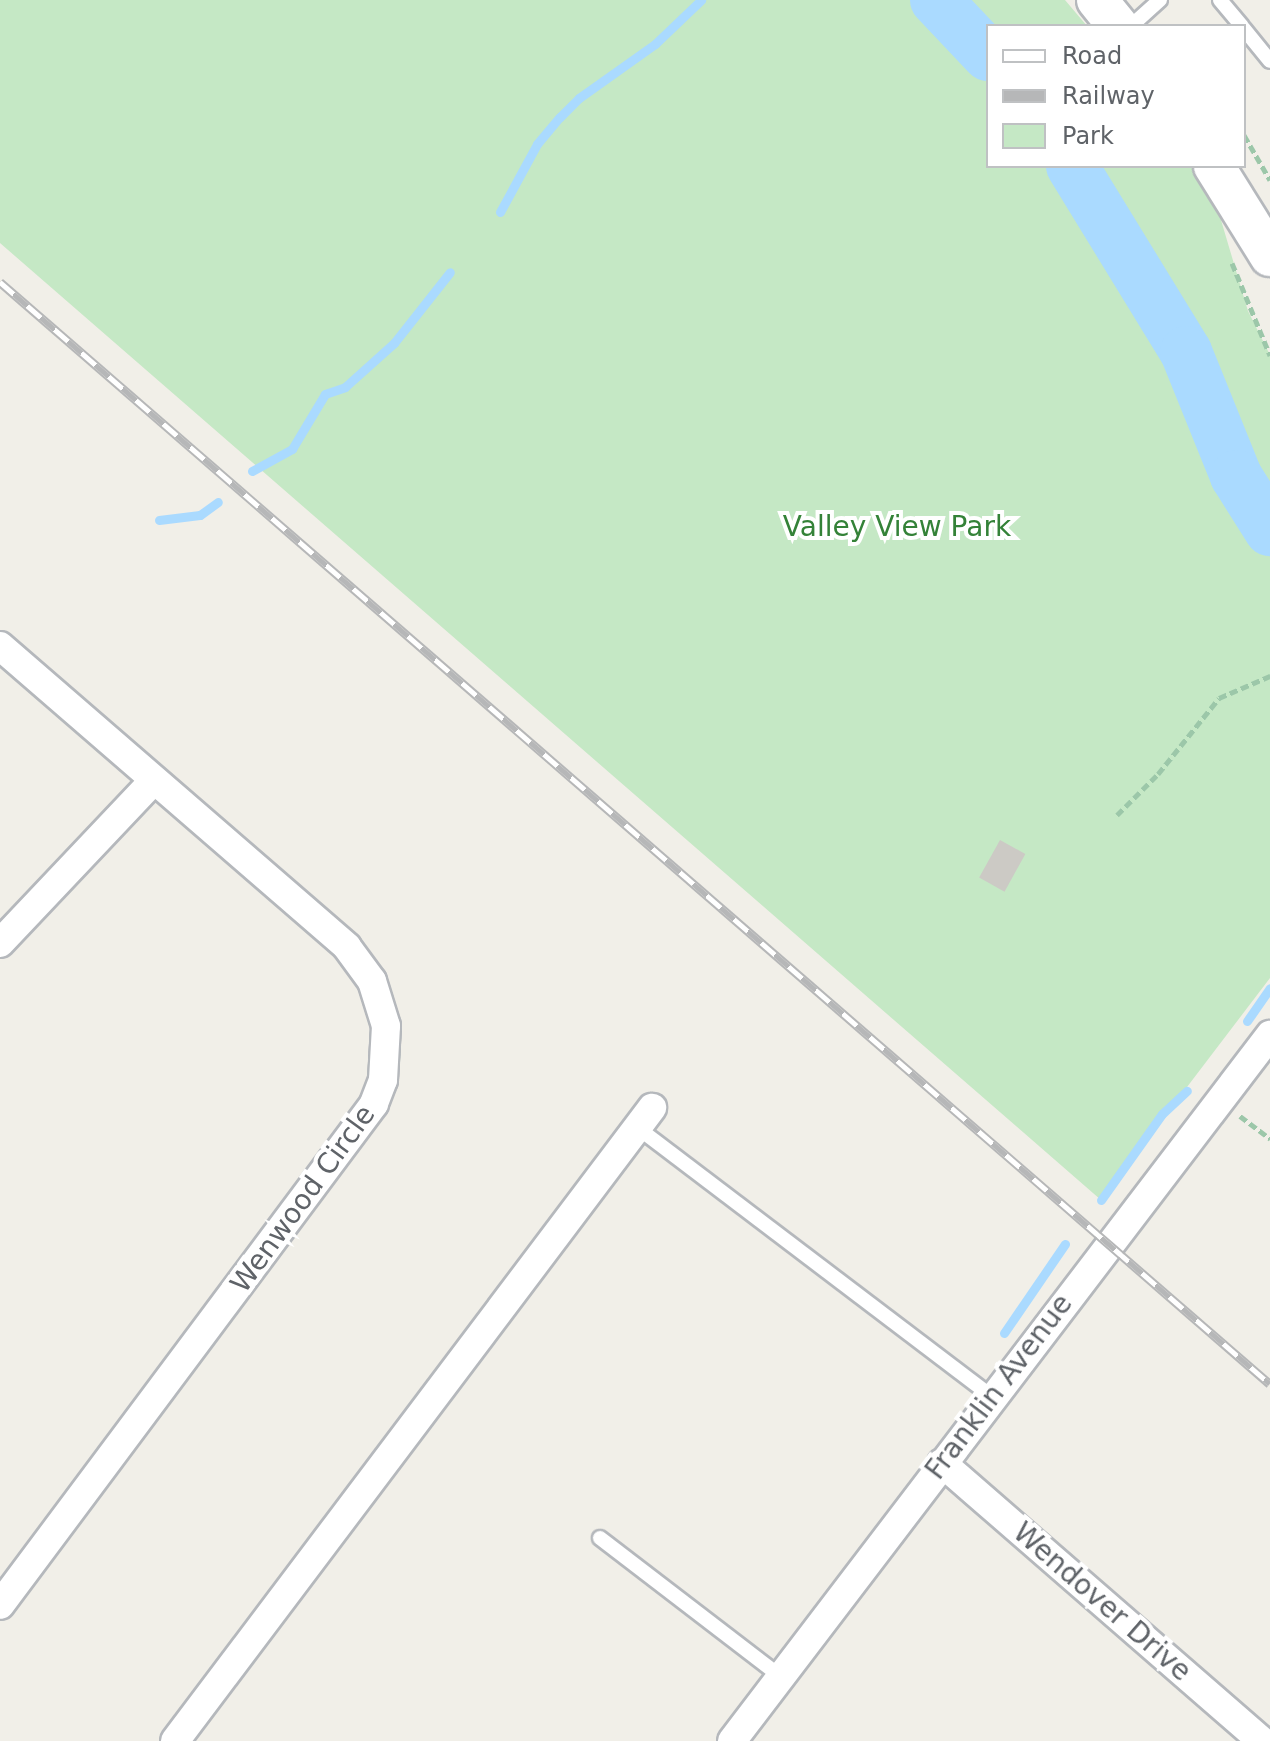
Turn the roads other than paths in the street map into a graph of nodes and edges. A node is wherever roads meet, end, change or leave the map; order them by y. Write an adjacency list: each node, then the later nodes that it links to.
1 (1097, 0): 4 (main road)
2 (1160, 0): 5 (lane)
3 (1220, 0): 6 (lane)
4 (1116, 24)
5 (1133, 24)
6 (1240, 24)
7 (1246, 32): 8 (lane)
8 (1270, 61)
9 (1215, 168): 10 (main road)
10 (1270, 256)
11 (0, 646): 12 (street, Wenwood Circle)
12 (154, 780): 13 (street); 19 (street, Wenwood Circle)
13 (0, 943)
14 (1270, 1035): 16 (street, Franklin Avenue)
15 (645, 1118): 16 (lane); 21 (street)
16 (992, 1397): 17 (street, Franklin Avenue)
17 (942, 1463): 20 (street, Franklin Avenue); 23 (street, Wendover Drive)
18 (600, 1538): 20 (lane)
19 (0, 1605)
20 (781, 1677): 22 (street, Franklin Avenue)
21 (175, 1741)
22 (732, 1741)
23 (1262, 1741)

